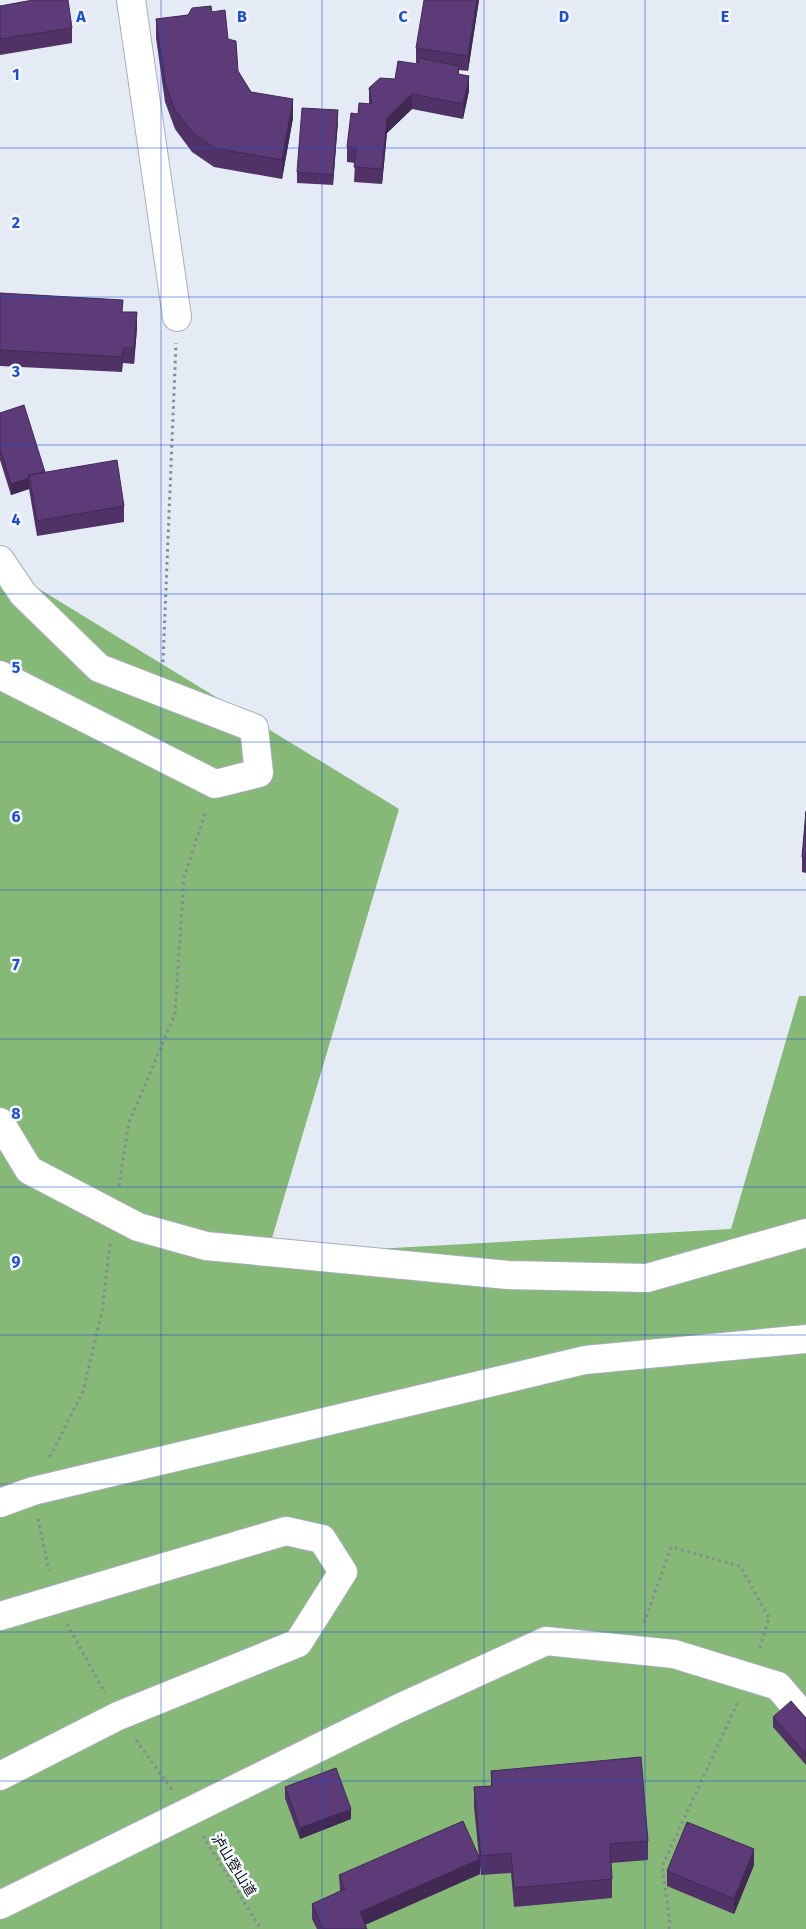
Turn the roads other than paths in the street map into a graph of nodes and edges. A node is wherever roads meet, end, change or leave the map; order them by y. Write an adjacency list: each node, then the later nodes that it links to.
1 (131, 0): 2 (street)
2 (177, 317)
3 (0, 560): 4 (street)
4 (0, 675)
5 (0, 1122): 6 (street)
6 (806, 1233)
7 (806, 1339): 8 (street)
8 (0, 1503)
9 (0, 1616): 11 (street)
10 (806, 1719): 12 (street)
11 (0, 1776)
12 (0, 1905)

